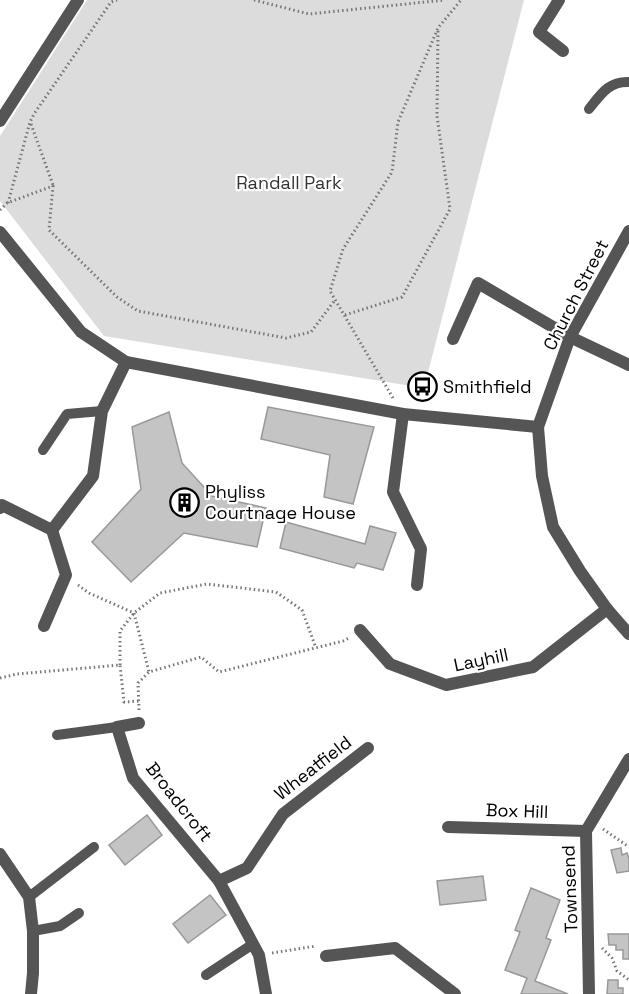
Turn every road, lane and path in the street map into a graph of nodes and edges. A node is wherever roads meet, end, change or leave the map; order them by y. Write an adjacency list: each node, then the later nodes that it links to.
1 (78, 0): 11 (street)
2 (117, 0): 12 (path)
3 (254, 0): 4 (path)
4 (445, 0)
5 (461, 0): 7 (path)
6 (559, 0): 8 (street)
7 (438, 28): 18 (path); 19 (path)
8 (563, 51)
9 (629, 82): 10 (lane)
10 (589, 109)
11 (0, 121)
12 (30, 122): 13 (path); 14 (path)
13 (53, 186): 14 (path); 18 (path)
14 (8, 204): 15 (path)
15 (0, 210)
16 (0, 231): 22 (street)
17 (629, 231): 20 (street, Church Street)
18 (335, 300): 19 (path)
19 (345, 315): 25 (path)
20 (570, 337): 21 (street); 23 (street); 26 (street, Church Street)
21 (453, 339)
22 (126, 362): 24 (street); 25 (street)
23 (629, 365)
24 (102, 411): 27 (lane); 29 (street)
25 (403, 414): 26 (street); 31 (street)
26 (538, 428): 32 (street, Church Street)
27 (43, 450)
28 (0, 507): 29 (street)
29 (52, 530): 30 (street)
30 (66, 575): 33 (path); 34 (street)
31 (417, 585)
32 (607, 609): 35 (street, Layhill); 36 (street, Church Street)
33 (134, 613): 37 (path); 38 (path); 39 (path)
34 (44, 626)
35 (360, 630): 37 (path)
36 (629, 634)
37 (316, 648): 39 (path)
38 (120, 665): 40 (path); 41 (path)
39 (149, 672): 41 (path)
40 (0, 678)
41 (139, 700): 42 (path)
42 (139, 723): 43 (street)
43 (117, 728): 44 (lane); 52 (street, Broadcroft)
44 (57, 735)
45 (368, 747): 52 (street, Wheatfield)
46 (629, 759): 47 (street)
47 (589, 826): 48 (street, Box Hill); 49 (path); 57 (street, Townsend)
48 (448, 827)
49 (629, 847)
50 (94, 848): 53 (lane)
51 (0, 854): 53 (street)
52 (219, 881): 56 (street)
53 (29, 897): 55 (street)
54 (79, 913): 55 (lane)
55 (33, 931): 62 (street)
56 (253, 944): 58 (street); 60 (lane)
57 (590, 946): 61 (path); 65 (street, Townsend)
58 (259, 955): 59 (path); 63 (street)
59 (326, 956): 64 (street)
60 (206, 975)
61 (629, 981)
62 (31, 994)
63 (266, 994)
64 (455, 994)
65 (589, 994)

